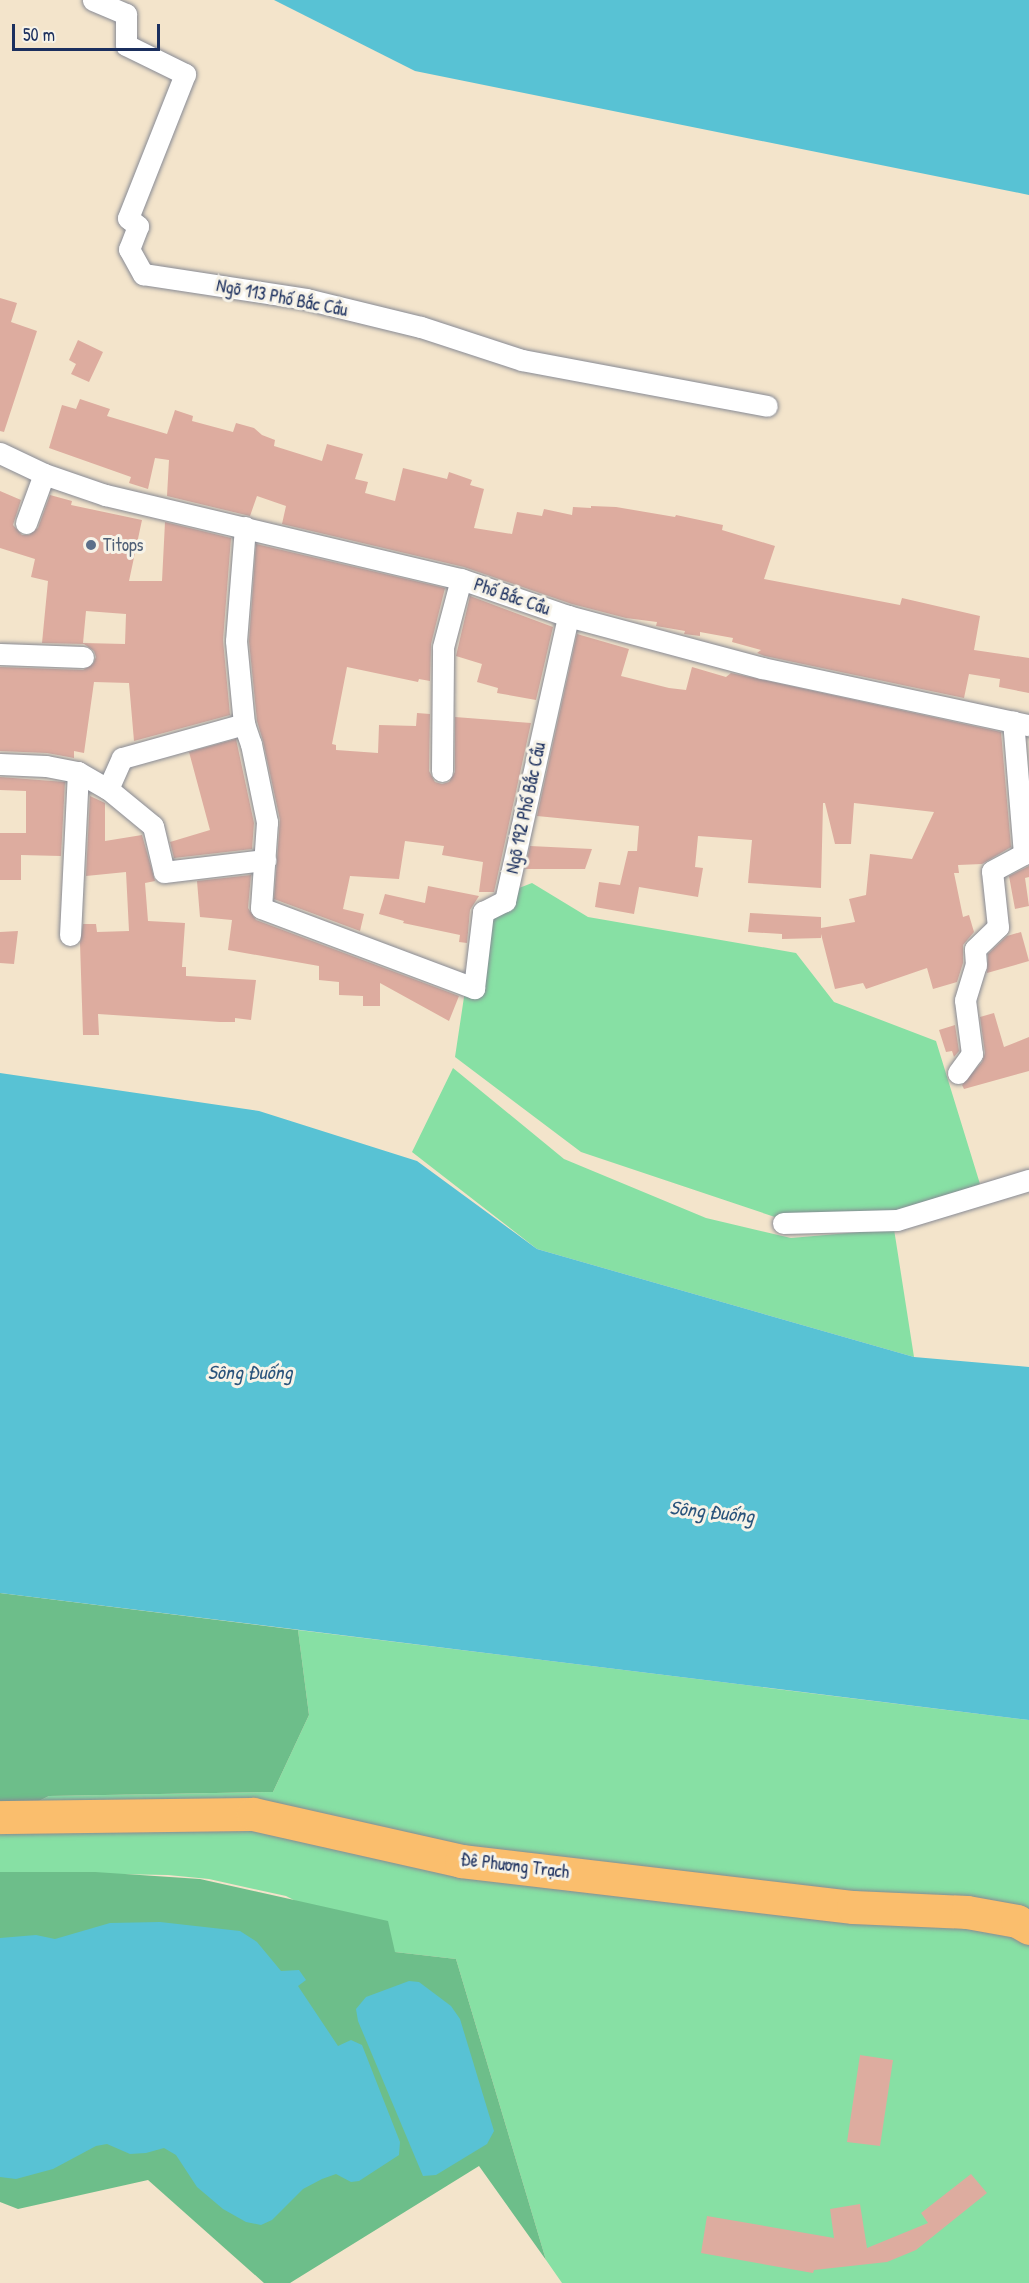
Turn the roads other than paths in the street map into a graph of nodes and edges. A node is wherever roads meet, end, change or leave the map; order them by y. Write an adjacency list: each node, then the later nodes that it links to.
1 (93, 0): 2 (street, Ngõ 113 Phố Bắc Cầu)
2 (767, 406)
3 (0, 453): 4 (street, Phố Bắc Cầu)
4 (44, 474): 5 (street); 6 (street, Phố Bắc Cầu)
5 (26, 523)
6 (245, 527): 7 (street, Phố Bắc Cầu); 12 (street)
7 (461, 579): 8 (street, Phố Bắc Cầu); 14 (street)
8 (568, 616): 11 (street, Phố Bắc Cầu); 17 (street, Ngõ 192 Phố Bắc Cầu)
9 (0, 654): 10 (street)
10 (82, 657)
11 (1021, 723): 19 (street)
12 (244, 724): 16 (street); 17 (street)
13 (0, 764): 15 (street)
14 (442, 771)
15 (78, 772): 16 (street); 18 (street)
16 (108, 789): 17 (street)
17 (265, 860)
18 (70, 935)
19 (958, 1073)
20 (1029, 1180): 21 (street)
21 (783, 1223)
22 (0, 1817): 23 (main road, Đê Phương Trạch)
23 (1029, 1928)

